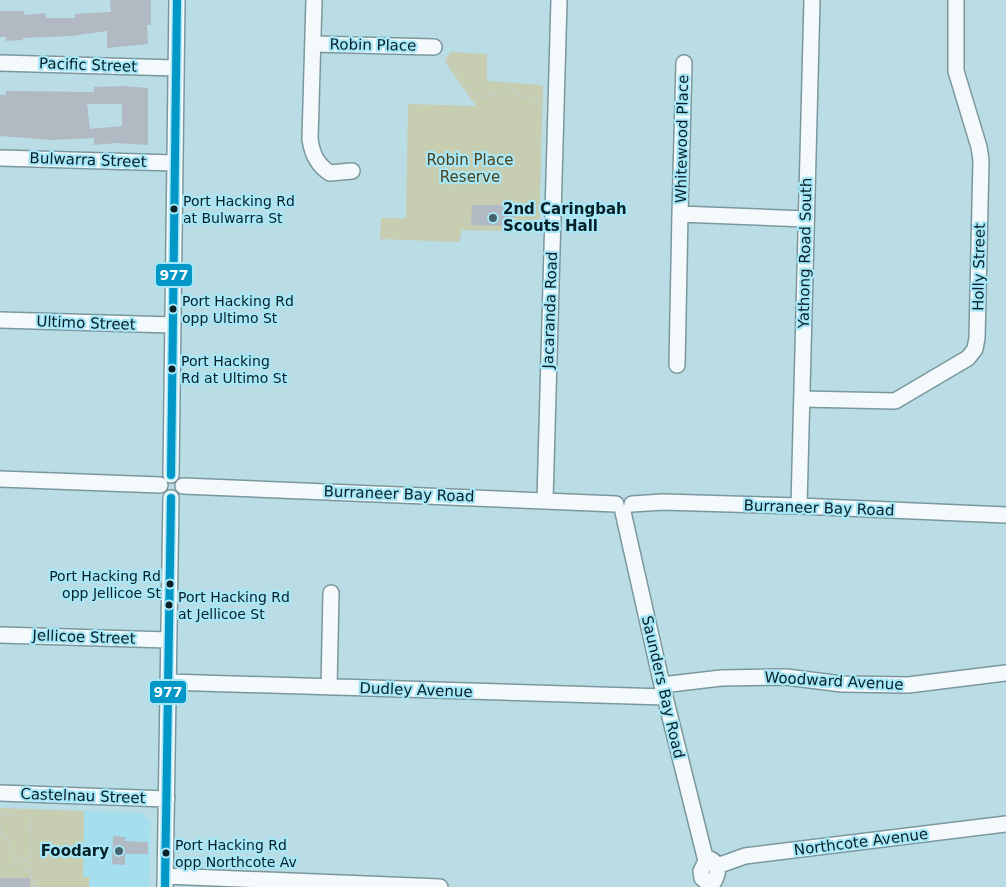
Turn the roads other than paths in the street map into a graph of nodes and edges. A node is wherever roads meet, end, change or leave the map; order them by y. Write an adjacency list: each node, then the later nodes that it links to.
1 (177, 0): 10 (street)
2 (314, 0): 6 (street, Robin Place)
3 (559, 0): 24 (street, Jacaranda Road)
4 (812, 0): 15 (street, Yathong Road South)
5 (956, 0): 19 (street, Holly Street)
6 (313, 44): 7 (street, Robin Place); 13 (street, Robin Place)
7 (434, 46)
8 (0, 63): 10 (street, Pacific Street)
9 (684, 63): 14 (street, Whitewood Place)
10 (176, 68): 12 (street)
11 (0, 158): 12 (street, Bulwarra Street)
12 (175, 163): 17 (street)
13 (352, 172)
14 (680, 214): 15 (street, Whitewood Place); 18 (street, Whitewood Place)
15 (806, 220): 19 (street, Yathong Road South)
16 (0, 320): 17 (street, Ultimo Street)
17 (173, 325): 21 (street)
18 (677, 365)
19 (802, 399): 25 (street, Yathong Road South)
20 (0, 479): 21 (street)
21 (166, 480): 22 (street); 23 (street)
22 (183, 486): 23 (street); 24 (street, Burraneer Bay Road)
23 (171, 498): 30 (street)
24 (545, 500): 26 (street, Burraneer Bay Road)
25 (799, 506): 26 (street, Burraneer Bay Road); 27 (street, Burraneer Bay Road)
26 (623, 507): 34 (street, Saunders Bay Road)
27 (1006, 515)
28 (331, 593): 33 (street)
29 (0, 635): 30 (street, Jellicoe Street)
30 (168, 640): 32 (street)
31 (1006, 672): 34 (street, Woodward Avenue)
32 (168, 682): 33 (street, Dudley Avenue); 36 (street)
33 (329, 687): 34 (street, Dudley Avenue)
34 (663, 691): 38 (street, Saunders Bay Road)
35 (0, 793): 36 (street, Castelnau Street)
36 (167, 799): 39 (street)
37 (1006, 824): 38 (street, Northcote Avenue)
38 (711, 863): 40 (street)
39 (165, 882): 41 (street)
40 (705, 884)
41 (440, 887)

